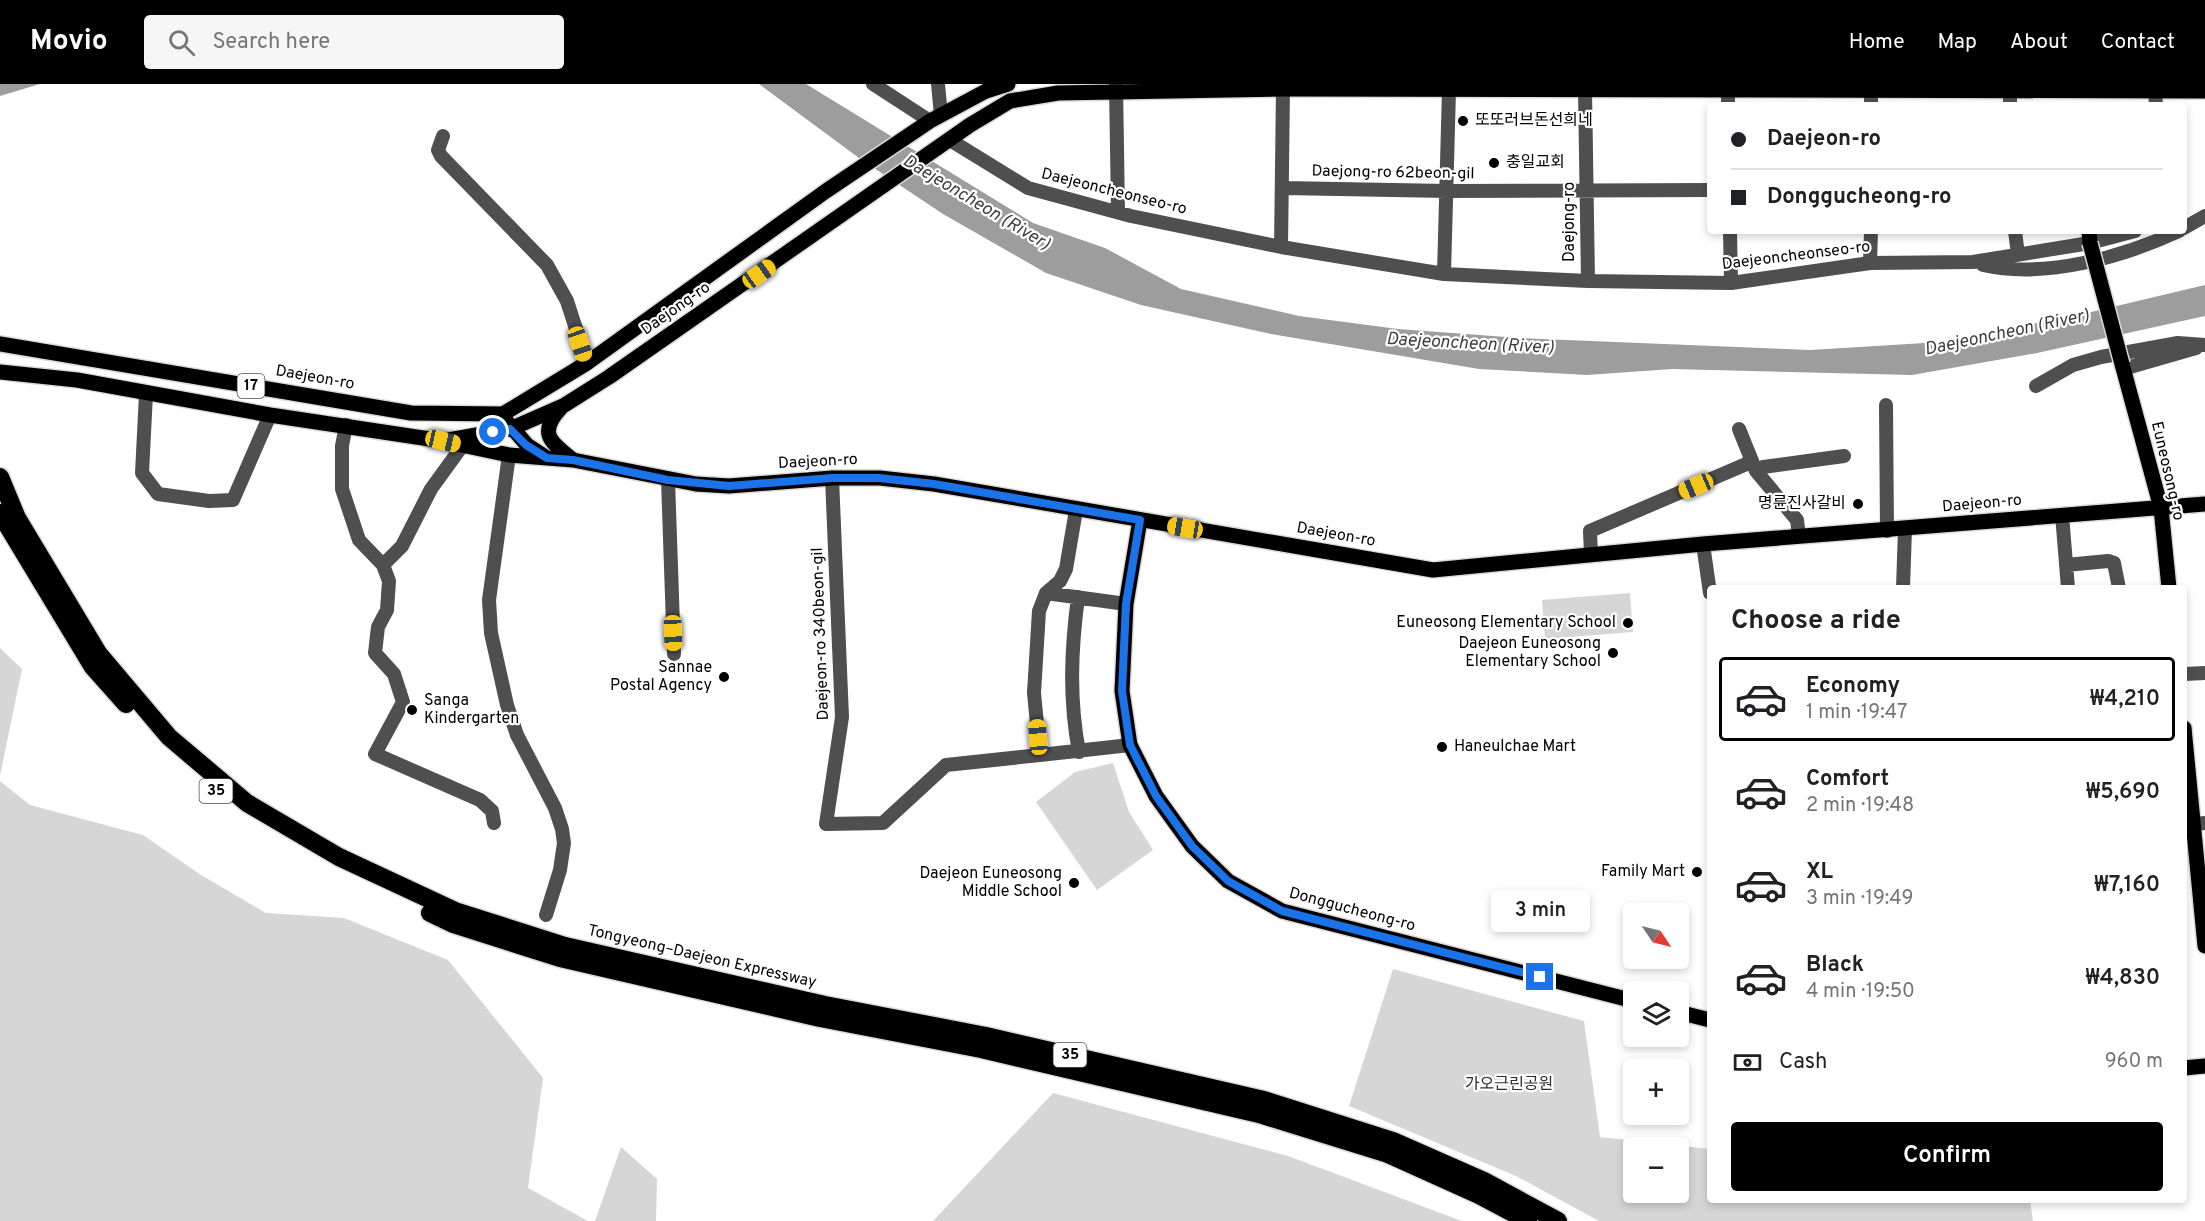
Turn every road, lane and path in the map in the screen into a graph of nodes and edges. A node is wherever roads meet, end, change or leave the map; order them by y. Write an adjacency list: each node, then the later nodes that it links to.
1 (873, 84): 15 (street)
2 (938, 84): 15 (street)
3 (1008, 84): 15 (main road)
4 (1116, 88): 5 (main road, 17); 17 (main road, 17); 22 (street)
5 (1283, 89): 7 (main road, 17); 18 (street)
6 (2010, 89): 10 (main road, 17); 11 (main road, 17); 14 (street)
7 (1449, 90): 8 (main road, 17); 21 (street)
8 (1585, 90): 12 (main road, 17); 19 (street, Daejong-ro)
9 (2205, 91): 13 (main road, 17)
10 (1870, 93): 12 (main road, 17)
11 (2081, 93): 13 (main road, 17)
12 (1728, 97)
13 (2155, 98)
14 (2010, 102)
15 (936, 118): 41 (main road, Daejong-ro)
16 (443, 136): 41 (street)
17 (949, 141): 22 (street, Daejeoncheonseo-ro); 47 (main road, Daejong-ro / 17)
18 (1283, 188): 21 (street, Daejong-ro 62beon-gil); 32 (street)
19 (1589, 189): 20 (street, Daejong-ro 62beon-gil); 21 (street, Daejong-ro 62beon-gil); 37 (street, Daejong-ro)
20 (1707, 190)
21 (1447, 191): 36 (street)
22 (1118, 213): 32 (street, Daejeoncheonseo-ro)
23 (2205, 216): 24 (street); 25 (street)
24 (2187, 219)
25 (2187, 226)
26 (1730, 234): 38 (street)
27 (1871, 234): 35 (street)
28 (2015, 234): 33 (street)
29 (2112, 234): 31 (street, Daejeoncheonseo-ro)
30 (2172, 234): 34 (street)
31 (2089, 237): 33 (street, Daejeoncheonseo-ro); 42 (main road, Euneosong-ro, bridge)
32 (1281, 247): 36 (street, Daejeoncheonseo-ro)
33 (2018, 255): 34 (street, Daejeoncheonseo-ro)
34 (1973, 262): 35 (street, Daejeoncheonseo-ro)
35 (1870, 263): 38 (street, Daejeoncheonseo-ro)
36 (1444, 274): 37 (street, Daejeoncheonseo-ro)
37 (1588, 281): 38 (street, Daejeoncheonseo-ro)
38 (1731, 283)
39 (0, 344): 48 (main road, Daejeon-ro / 17)
40 (2205, 345): 42 (street); 44 (street)
41 (586, 363): 48 (main road, Daejong-ro)
42 (2122, 366): 64 (main road, Euneosong-ro)
43 (0, 372): 45 (main road, 17)
44 (2036, 386)
45 (146, 394): 49 (main road, 17); 49 (street)
46 (1886, 405): 70 (street)
47 (563, 406): 51 (main road, Daejong-ro / 17); 58 (main road)
48 (503, 414): 51 (main road, Daejeon-ro)
49 (270, 415): 50 (main road, 17)
50 (346, 425): 53 (main road, 17); 74 (street)
51 (510, 429): 53 (main road, 17); 57 (main road, Daejeon-ro)
52 (1738, 429): 59 (street)
53 (443, 441): 54 (main road)
54 (463, 445): 55 (main road); 74 (street)
55 (509, 455): 57 (main road); 93 (street)
56 (1844, 456): 59 (street)
57 (547, 458): 58 (main road, Daejeon-ro)
58 (573, 460): 62 (main road, Daejeon-ro)
59 (1754, 467): 71 (street); 73 (street)
60 (0, 477): 67 (highway, Tongyeong–Daejeon Expressway / 35)
61 (832, 478): 62 (main road, Daejeon-ro); 65 (main road, Daejeon-ro); 89 (street, Daejeon-ro 340beon-gil)
62 (668, 480): 84 (street)
63 (2205, 504): 64 (main road, Daejeon-ro)
64 (2161, 508): 66 (main road, Daejeon-ro); 80 (main road, Euneosong-ro)
65 (1076, 510): 68 (main road, Daejeon-ro); 81 (street)
66 (2062, 515): 69 (main road, Daejeon-ro); 75 (street)
67 (8, 519): 95 (highway, Tongyeong–Daejeon Expressway / 35)
68 (1140, 520): 73 (main road, Daejeon-ro); 83 (main road, Donggucheong-ro)
69 (1905, 529): 70 (main road, Daejeon-ro); 77 (street)
70 (1887, 531): 71 (main road, Daejeon-ro)
71 (1800, 536): 72 (main road, Daejeon-ro)
72 (1703, 544): 73 (main road, Daejeon-ro); 76 (street)
73 (1591, 555)
74 (383, 565): 91 (street)
75 (2066, 565): 78 (street); 79 (street)
76 (1709, 585)
77 (1903, 585)
78 (2068, 585)
79 (2119, 585)
80 (2169, 585)
81 (1046, 593): 82 (street); 89 (street)
82 (1078, 597): 83 (street); 88 (street)
83 (1126, 604): 87 (main road, Donggucheong-ro)
84 (674, 654)
85 (2205, 672): 86 (street)
86 (2187, 674)
87 (1130, 745): 88 (street); 96 (main road, Donggucheong-ro)
88 (1078, 752): 89 (street)
89 (1040, 755)
90 (2187, 757): 92 (main road)
91 (494, 823)
92 (2194, 824): 94 (main road)
93 (546, 915)
94 (2205, 946)
95 (562, 952): 101 (highway, Tongyeong–Daejeon Expressway / 35); 102 (highway, Tongyeong–Daejeon Expressway / 35)
96 (1623, 998)
97 (1689, 1015): 98 (main road)
98 (1707, 1019)
99 (2205, 1066): 100 (main road)
100 (2187, 1068)
101 (1528, 1221)
102 (1558, 1221)

